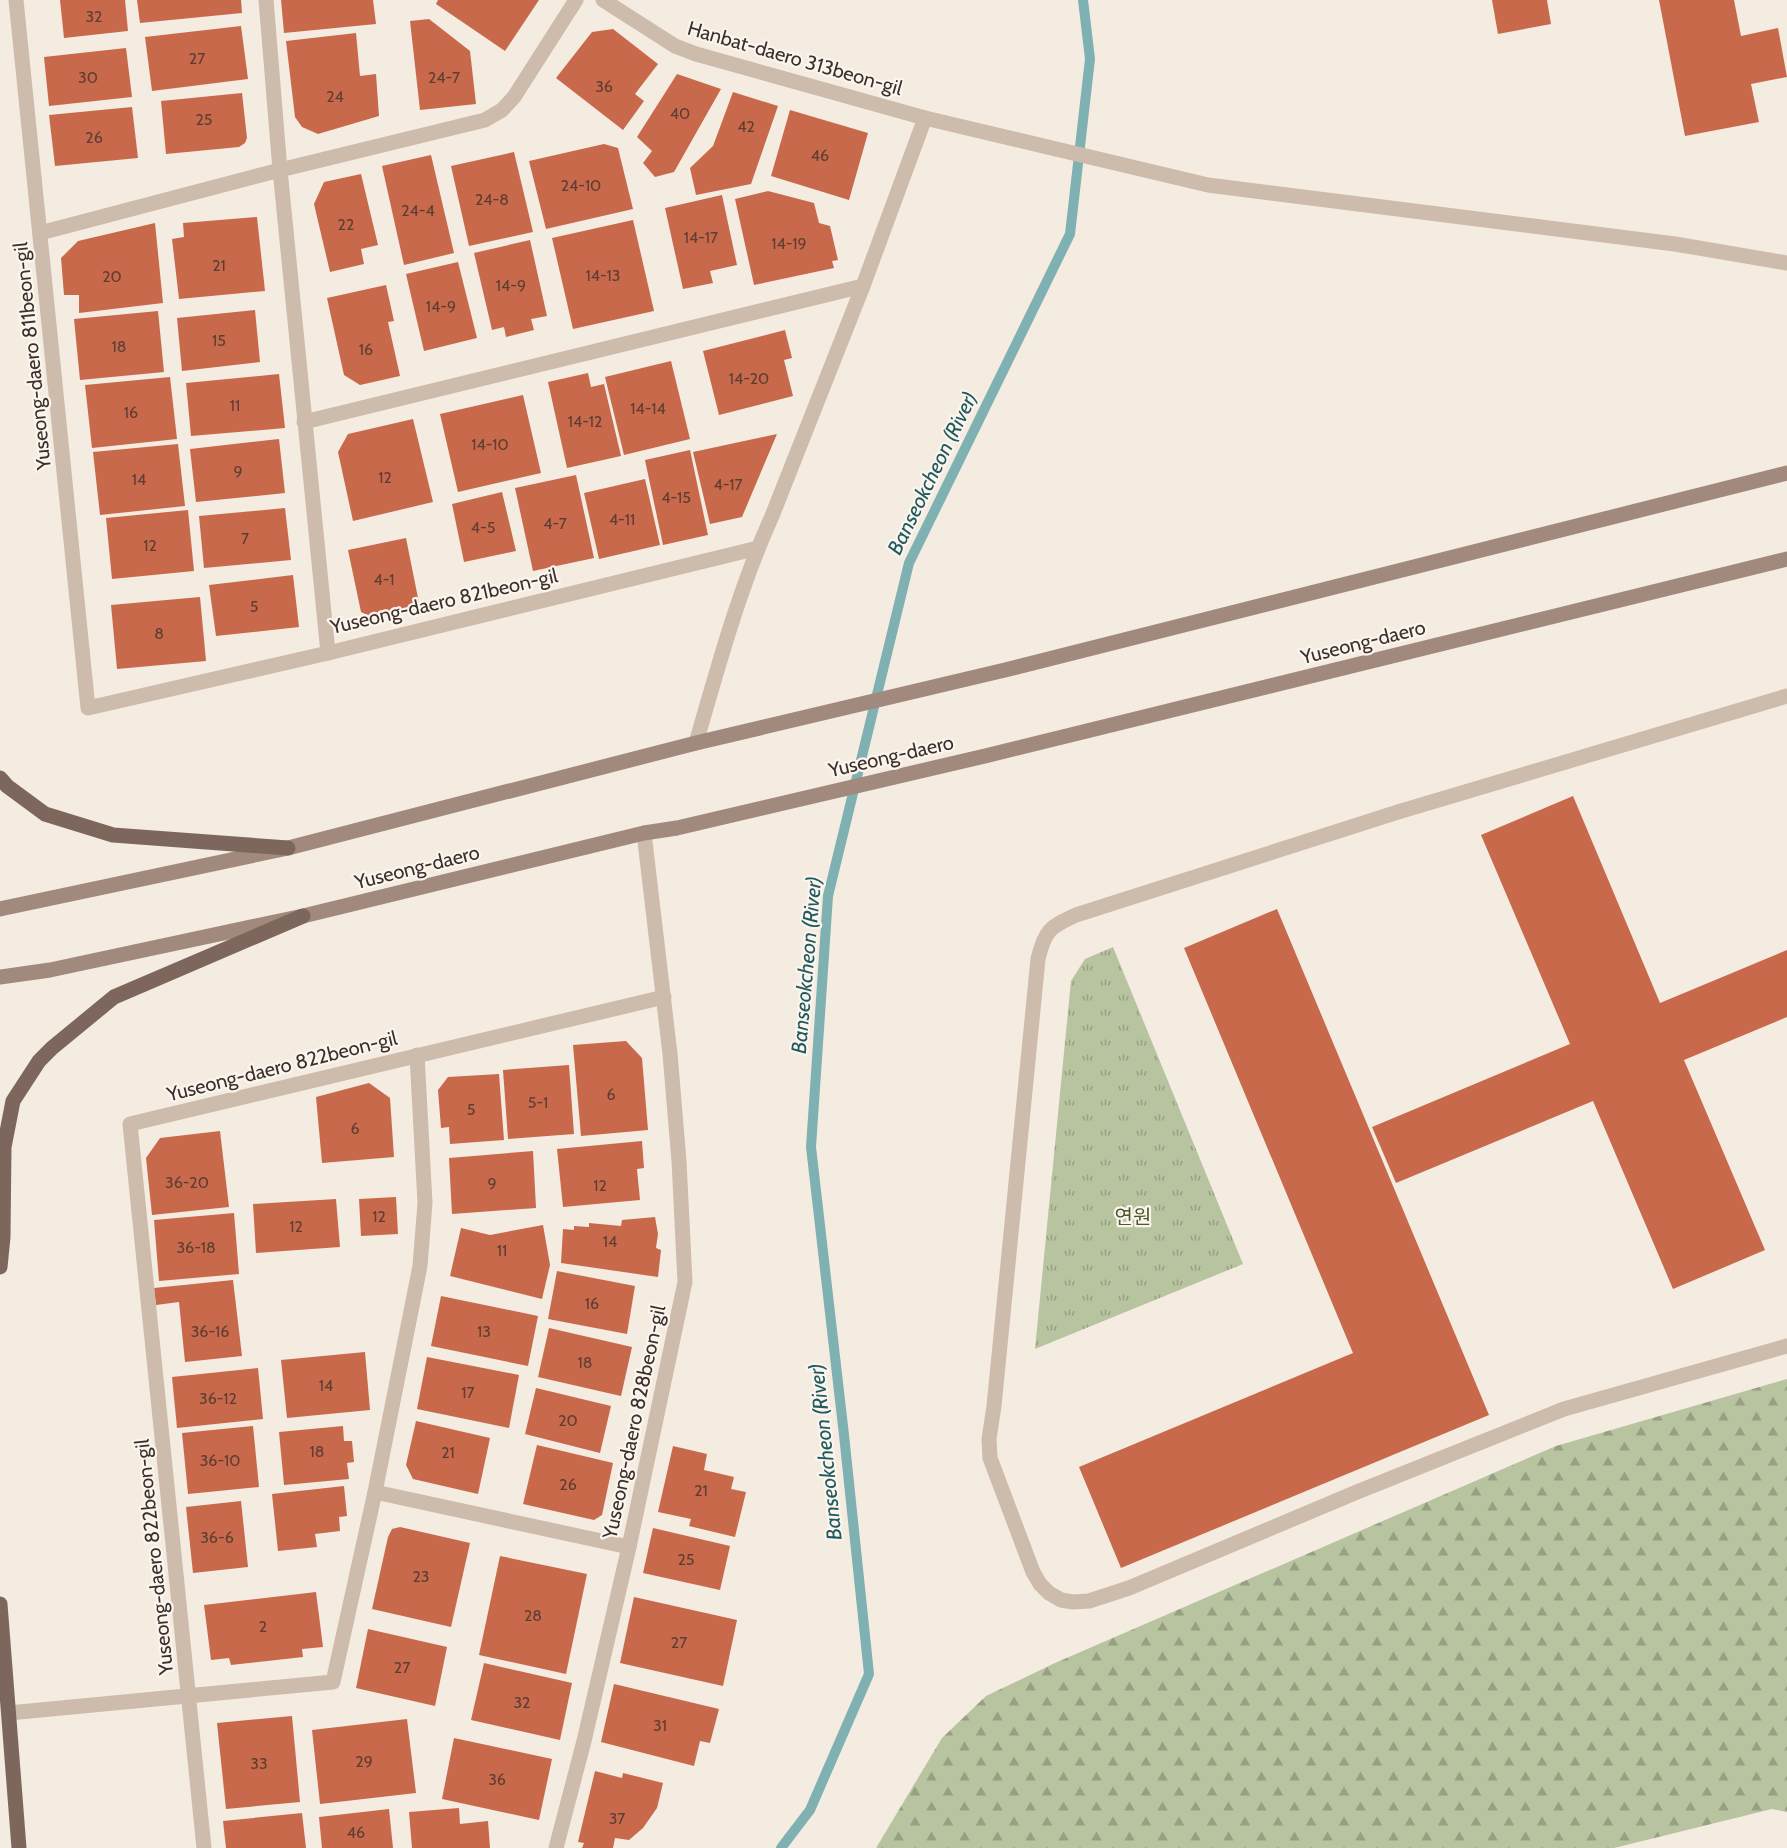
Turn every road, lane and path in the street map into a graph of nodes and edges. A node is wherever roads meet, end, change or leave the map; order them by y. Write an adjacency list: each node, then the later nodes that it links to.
1 (16, 0): 7 (street, Yuseong-daero 811beon-gil)
2 (266, 0): 6 (street, Yuseong-daero 821beon-gil)
3 (576, 0): 6 (street)
4 (603, 0): 5 (street, Hanbat-daero 313beon-gil)
5 (925, 118): 8 (street, Hanbat-daero 313beon-gil); 9 (street)
6 (280, 170): 7 (street); 10 (street, Yuseong-daero 821beon-gil)
7 (40, 233): 14 (street, Yuseong-daero 811beon-gil)
8 (1787, 263)
9 (863, 286): 10 (street); 12 (street)
10 (304, 422): 14 (street, Yuseong-daero 821beon-gil)
11 (1787, 473): 16 (main road)
12 (758, 548): 14 (street, Yuseong-daero 821beon-gil); 16 (street)
13 (1787, 559): 18 (main road, Yuseong-daero)
14 (328, 653)
15 (1787, 696): 26 (street)
16 (696, 743): 19 (main road)
17 (0, 778): 19 (main road)
18 (644, 833): 21 (main road, Yuseong-daero); 23 (street, Yuseong-daero 828beon-gil)
19 (288, 848): 20 (main road)
20 (0, 909)
21 (303, 916): 22 (main road, Yuseong-daero); 25 (main road)
22 (0, 976)
23 (664, 998): 24 (street); 28 (street, Yuseong-daero 828beon-gil)
24 (417, 1055): 27 (street, Yuseong-daero 822beon-gil); 30 (street, Yuseong-daero 822beon-gil)
25 (0, 1267)
26 (1787, 1346)
27 (375, 1492): 28 (street); 30 (street, Yuseong-daero 822beon-gil)
28 (629, 1547): 34 (street, Yuseong-daero 828beon-gil)
29 (0, 1604): 31 (main road)
30 (189, 1695): 31 (street, Yuseong-daero 822beon-gil); 33 (street)
31 (9, 1713): 32 (main road)
32 (19, 1848)
33 (204, 1848)
34 (556, 1848)

